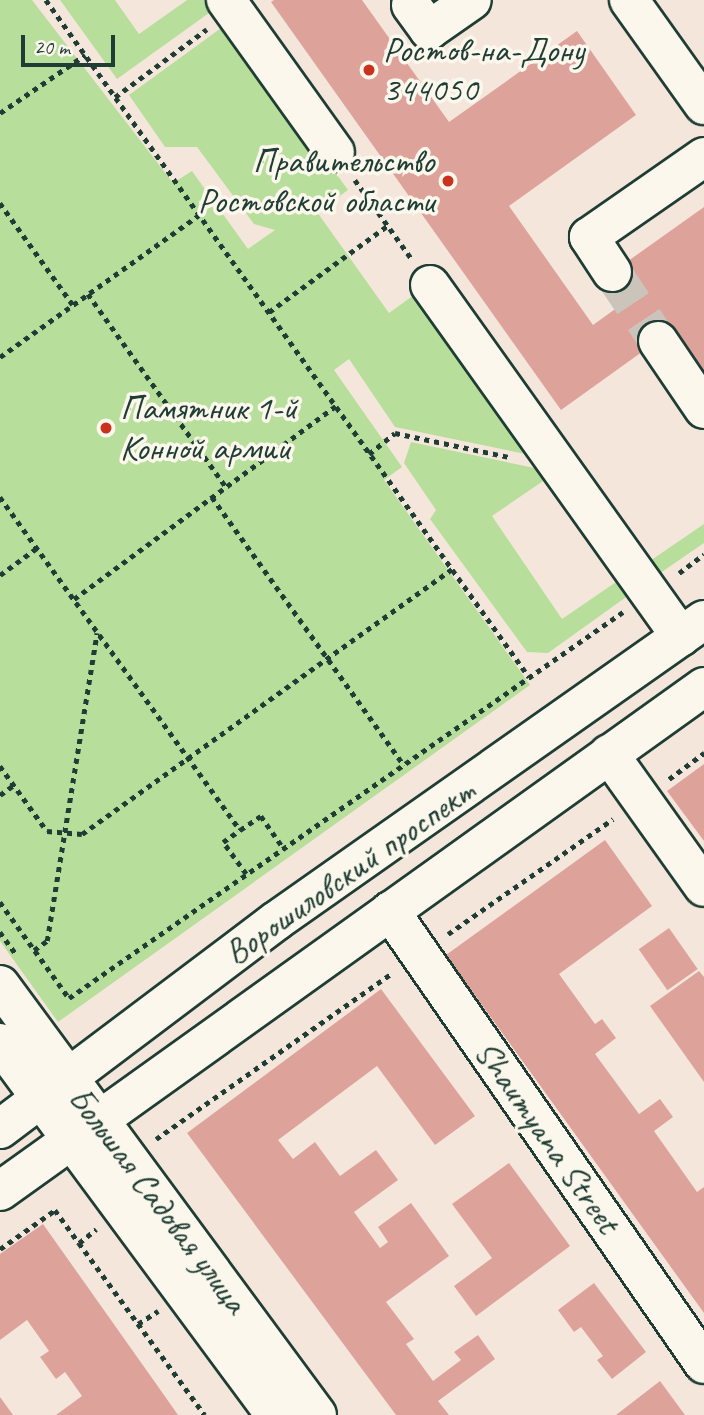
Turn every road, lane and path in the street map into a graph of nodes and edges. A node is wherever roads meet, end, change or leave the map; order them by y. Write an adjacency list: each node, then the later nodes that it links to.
1 (46, 0): 6 (path)
2 (472, 0): 5 (main road)
3 (629, 0): 8 (main road)
4 (230, 5): 7 (path); 10 (main road)
5 (411, 5)
6 (85, 55): 7 (path); 9 (path)
7 (115, 97): 13 (path)
8 (704, 105)
9 (0, 113)
10 (335, 152): 14 (path)
11 (704, 157): 15 (main road)
12 (0, 203): 18 (path)
13 (199, 215): 17 (path); 19 (path)
14 (387, 226): 16 (path); 19 (path)
15 (612, 272)
16 (429, 285): 25 (main road)
17 (88, 294): 18 (path); 26 (path)
18 (73, 305): 21 (path)
19 (269, 312): 22 (path)
20 (658, 341): 23 (main road)
21 (0, 357)
22 (336, 406): 24 (path); 26 (path)
23 (704, 409)
24 (369, 454): 25 (path); 32 (path)
25 (554, 456): 34 (main road)
26 (227, 487): 28 (path)
27 (0, 496): 29 (path)
28 (212, 497): 35 (path); 38 (path)
29 (2, 504): 30 (path)
30 (37, 548): 33 (path); 35 (path)
31 (704, 554): 34 (path)
32 (452, 569): 38 (path); 39 (path)
33 (0, 575)
34 (650, 593): 36 (main road); 39 (path)
35 (74, 599): 37 (path)
36 (693, 629): 57 (main road, Ворошиловский проспект)
37 (97, 632): 42 (path); 48 (path)
38 (328, 658): 42 (path); 43 (path)
39 (529, 677): 43 (path)
40 (704, 687): 41 (main road, Ворошиловский проспект)
41 (609, 754): 51 (main road); 53 (main road, Ворошиловский проспект)
42 (188, 758): 47 (path); 48 (path)
43 (404, 765): 49 (path)
44 (0, 766): 45 (path)
45 (14, 785): 46 (path); 48 (path)
46 (0, 795)
47 (240, 830): 49 (path); 50 (path)
48 (65, 832): 54 (path)
49 (283, 848): 50 (path)
50 (246, 874): 54 (path)
51 (704, 887)
52 (0, 902): 54 (path)
53 (390, 911): 59 (main road, Ворошиловский проспект); 66 (main road, Shaumyana Street)
54 (34, 950)
55 (0, 985): 57 (main road, Большая Садовая улица)
56 (0, 1043): 57 (main road, Большая Садовая улица)
57 (53, 1087): 58 (main road, Ворошиловский проспект); 59 (main road, Большая Садовая улица)
58 (0, 1129)
59 (85, 1130): 60 (main road, Ворошиловский проспект); 68 (main road, Большая Садовая улица); 69 (main road, Большая Садовая улица)
60 (0, 1191)
61 (101, 1226): 62 (path)
62 (79, 1243): 63 (path); 65 (path)
63 (0, 1249)
64 (159, 1310): 65 (path)
65 (138, 1324): 67 (path)
66 (704, 1364)
67 (205, 1415)
68 (275, 1415)
69 (317, 1415)

